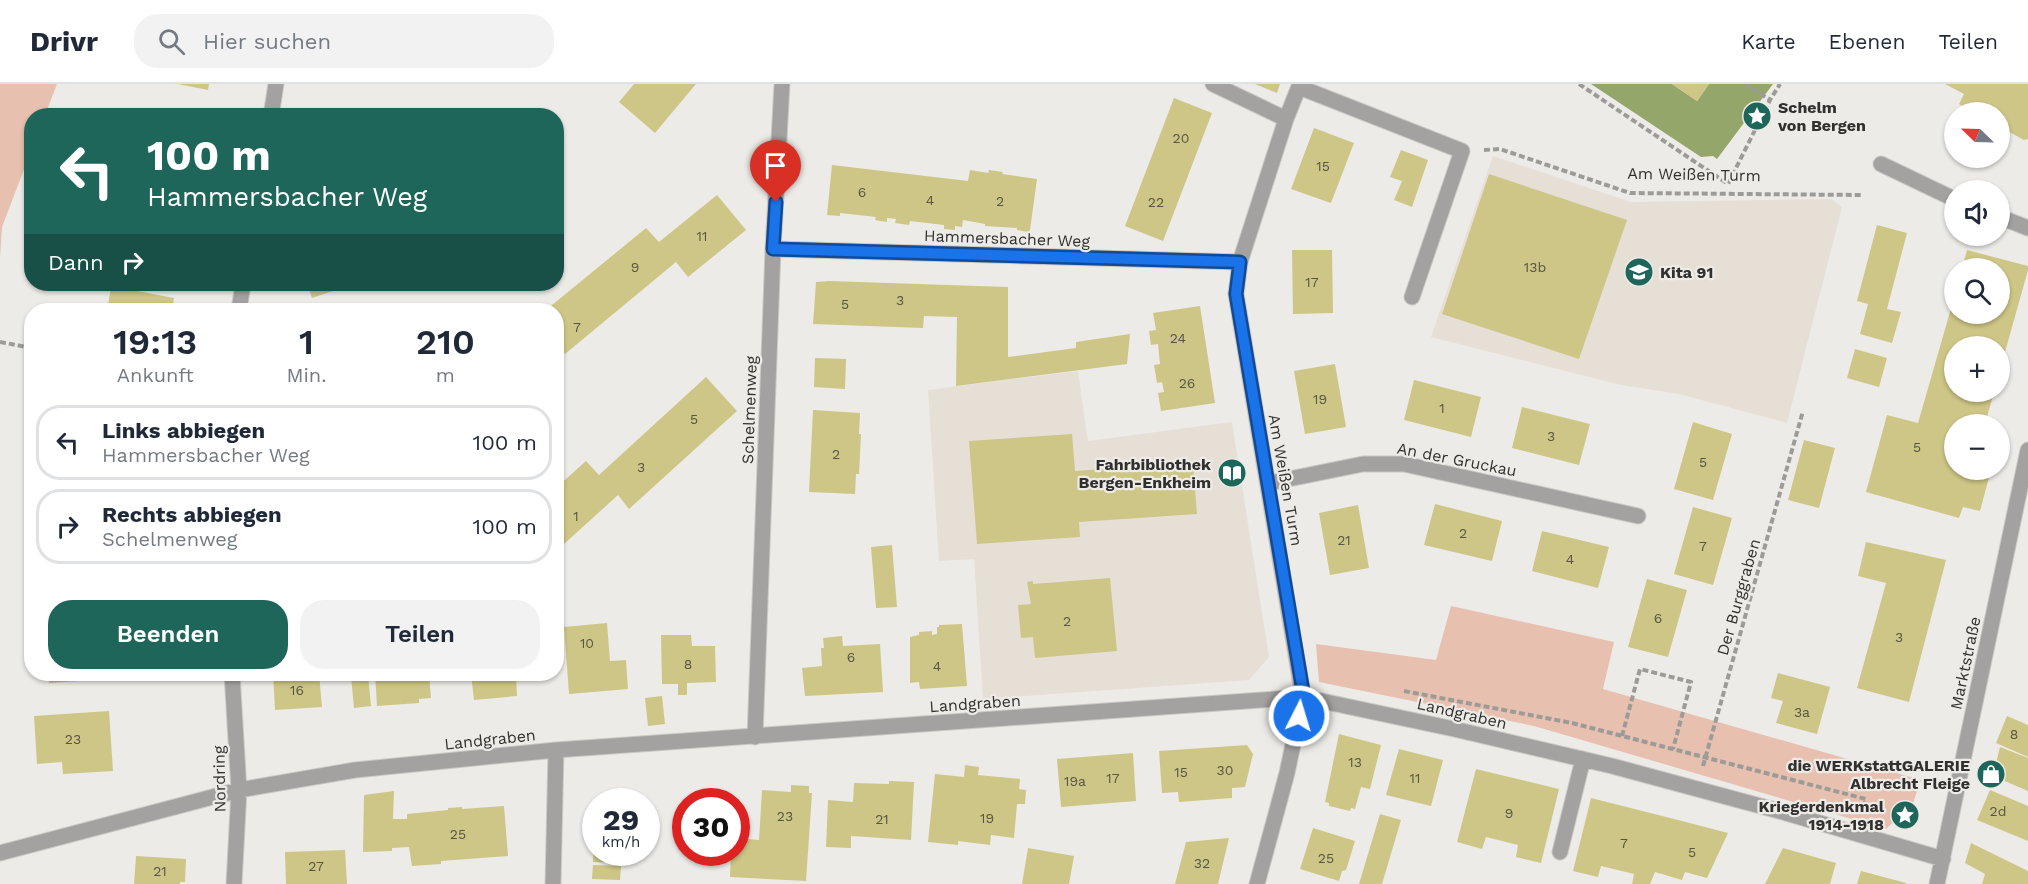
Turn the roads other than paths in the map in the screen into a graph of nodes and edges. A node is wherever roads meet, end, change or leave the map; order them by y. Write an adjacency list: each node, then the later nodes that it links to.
1 (276, 84): 5 (street)
2 (782, 84): 11 (street, Schelmenweg)
3 (1213, 84): 6 (street)
4 (1300, 86): 6 (street, Am Weißen Turm); 13 (street, Am Weißen Turm)
5 (272, 108)
6 (1286, 119): 12 (street, Am Weißen Turm)
7 (1881, 164): 8 (street)
8 (1944, 194)
9 (2010, 221): 10 (street)
10 (2028, 228)
11 (773, 249): 12 (street, Hammersbacher Weg); 19 (street, Schelmenweg)
12 (1240, 262): 15 (street, Am Weißen Turm)
13 (1412, 297)
14 (2028, 450): 25 (street, Marktstraße)
15 (1269, 483): 16 (street, An der Gruckau); 18 (street, Am Weißen Turm)
16 (1638, 516)
17 (232, 681): 22 (street, Nordring)
18 (1304, 697): 19 (street, Landgraben); 21 (street, Landgraben); 28 (street, Am Weißen Turm)
19 (755, 737): 20 (street, Landgraben)
20 (556, 750): 22 (street, Landgraben); 27 (street)
21 (1583, 759): 23 (street); 25 (street, Landgraben)
22 (239, 790): 24 (street, Landgraben); 26 (street, Nordring)
23 (1560, 852)
24 (0, 853)
25 (1943, 859): 29 (street, Marktstraße)
26 (234, 884)
27 (553, 884)
28 (1257, 884)
29 (1937, 884)

